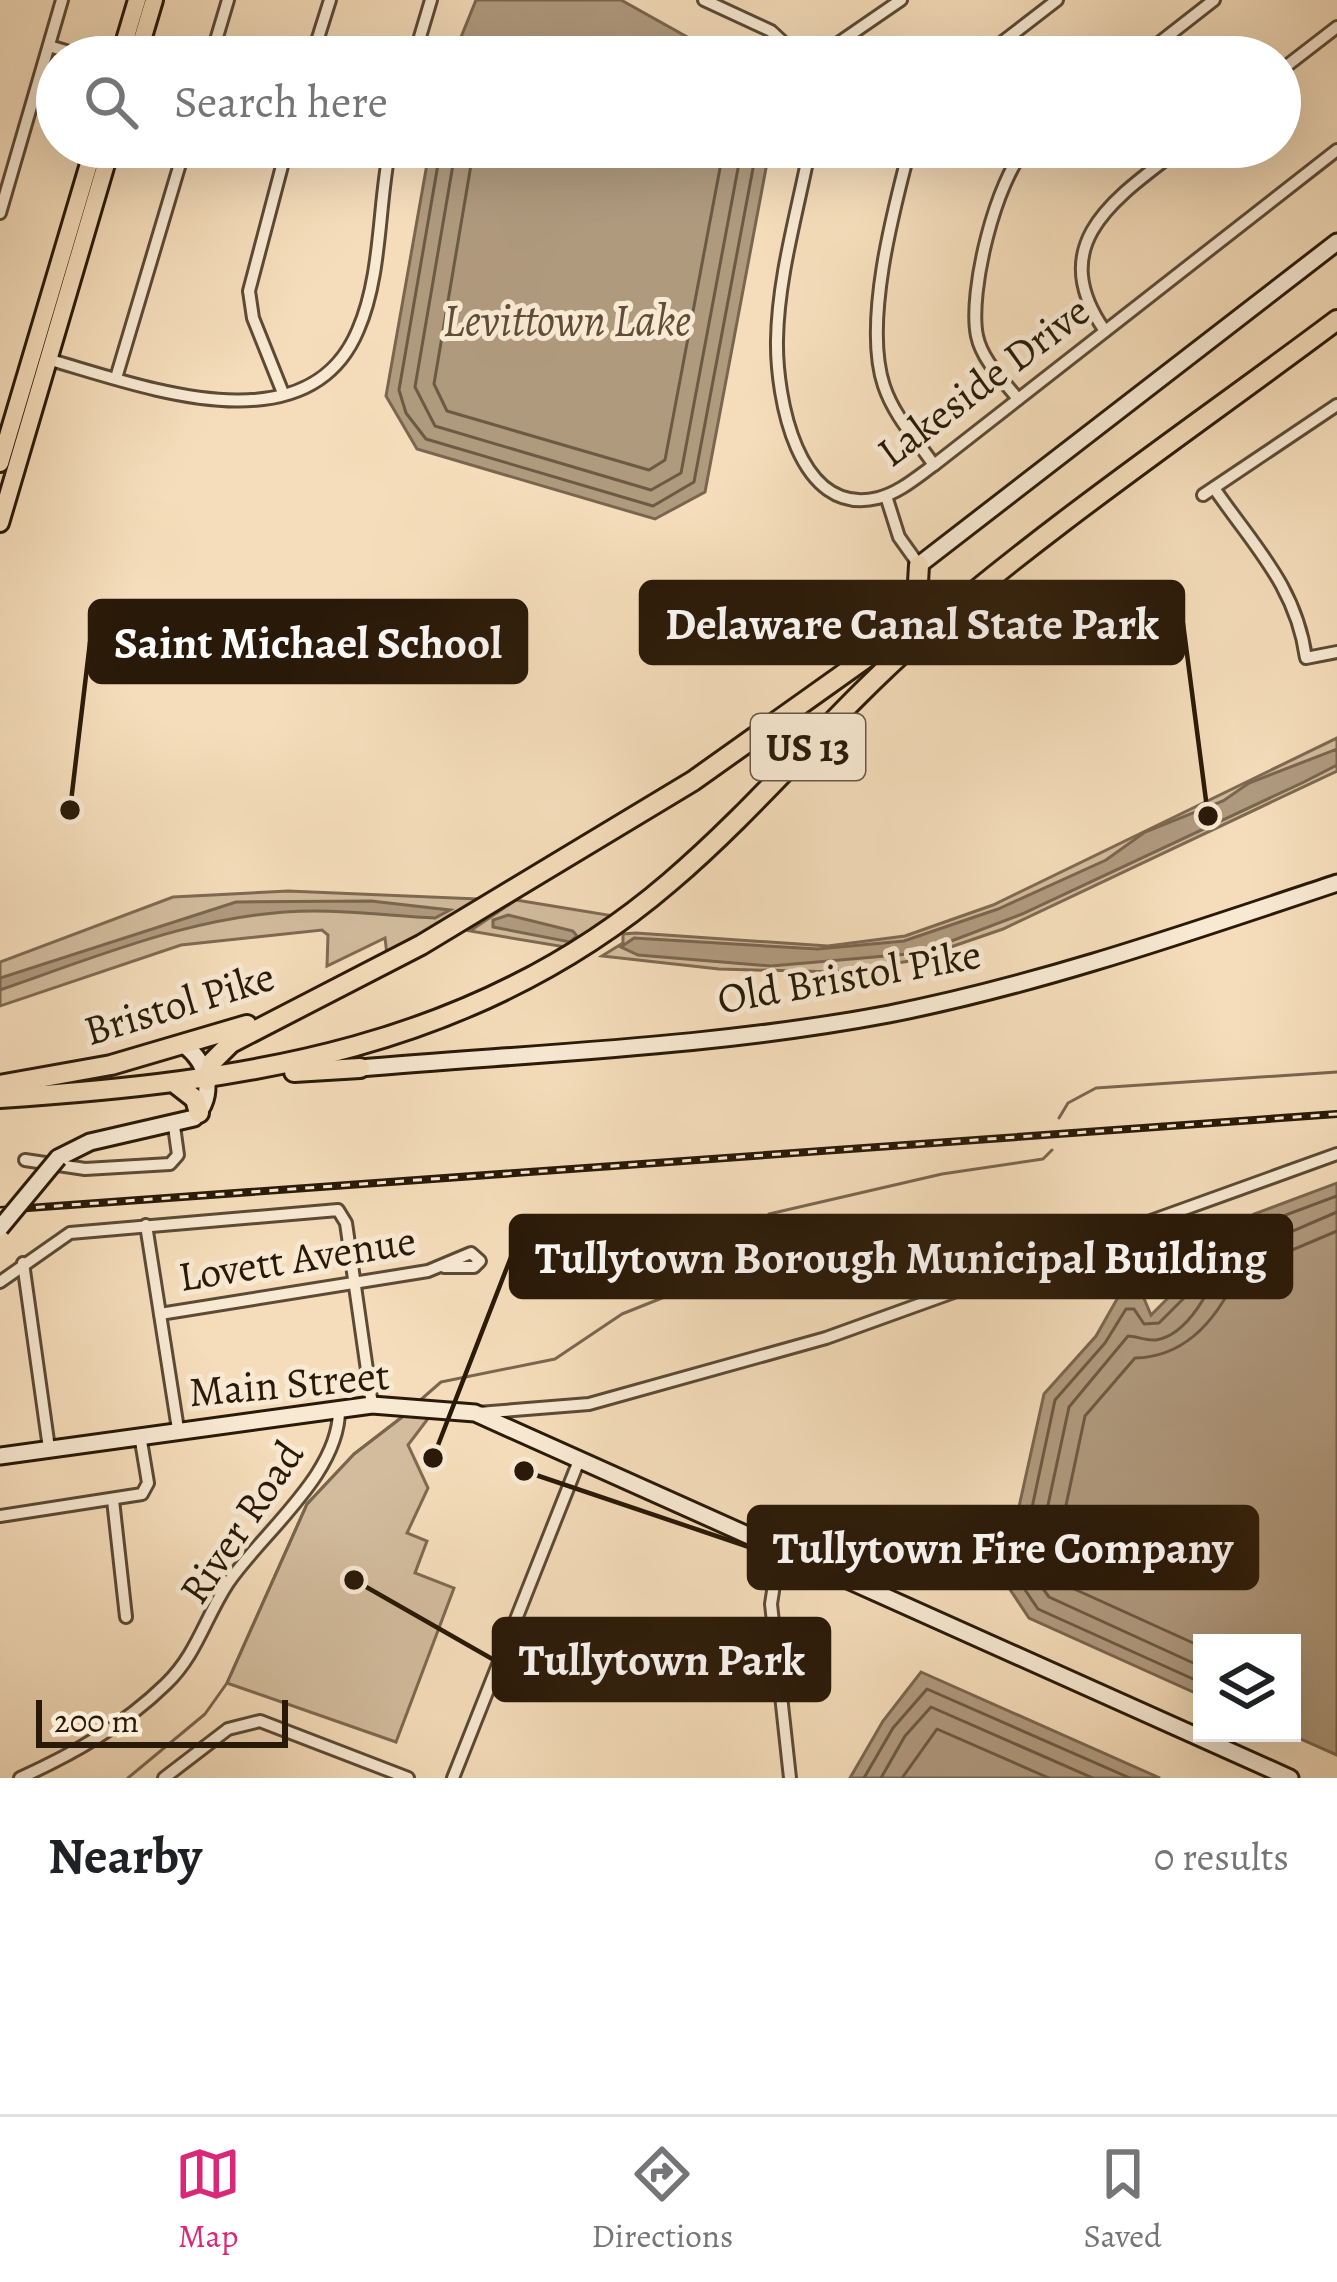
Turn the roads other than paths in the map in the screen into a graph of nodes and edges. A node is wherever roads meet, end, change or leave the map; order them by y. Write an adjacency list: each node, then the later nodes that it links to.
1 (62, 0): 12 (street)
2 (137, 0): 13 (main road)
3 (154, 0): 14 (main road)
4 (228, 0): 15 (street)
5 (330, 0): 16 (street)
6 (431, 0): 17 (street)
7 (704, 0): 18 (street)
8 (901, 0): 19 (street)
9 (1057, 0): 20 (street)
10 (1214, 0): 21 (street)
11 (1337, 27): 22 (street)
12 (52, 36)
13 (127, 36)
14 (143, 36)
15 (217, 36)
16 (319, 36)
17 (420, 36)
18 (775, 36)
19 (849, 36)
20 (1010, 36)
21 (1168, 36)
22 (1301, 55)
23 (36, 90): 34 (street)
24 (1337, 150): 38 (street, Lakeside Drive)
25 (89, 168): 39 (main road)
26 (104, 168): 39 (main road)
27 (179, 168): 40 (street)
28 (281, 168): 41 (street)
29 (387, 168): 41 (street)
30 (806, 168): 46 (street, Lakeside Drive)
31 (906, 168): 45 (street)
32 (1014, 168): 42 (street)
33 (1155, 168): 38 (street)
34 (0, 213)
35 (1337, 242): 48 (main road)
36 (1337, 306): 49 (highway, US 13)
37 (1337, 320): 55 (highway, US 13)
38 (1105, 331): 42 (street, Lakeside Drive)
39 (41, 358): 40 (street); 44 (main road); 47 (main road)
40 (116, 378): 41 (street)
41 (283, 393)
42 (1018, 399): 45 (street, Lakeside Drive)
43 (1337, 405): 50 (street)
44 (0, 463)
45 (934, 464): 46 (street, Lakeside Drive)
46 (886, 496): 48 (street)
47 (0, 523)
48 (919, 566): 49 (highway)
49 (889, 643): 52 (highway, US 13)
50 (1337, 652)
51 (1337, 884): 54 (main road, Old Bristol Pike)
52 (308, 1001): 53 (highway, Bristol Pike / US 13); 56 (highway)
53 (184, 1045): 56 (main road); 57 (highway, Bristol Pike / US 13)
54 (360, 1068): 55 (highway)
55 (229, 1077): 56 (highway, US 13)
56 (207, 1082): 58 (highway, Bristol Pike / US 13); 60 (main road)
57 (0, 1085)
58 (172, 1085): 59 (highway, Bristol Pike / US 13); 60 (highway)
59 (0, 1098)
60 (199, 1113): 61 (main road)
61 (174, 1126): 63 (street); 65 (main road, bridge)
62 (1337, 1154): 73 (street, Main Street)
63 (25, 1160)
64 (146, 1225): 66 (street); 69 (street); 70 (street)
65 (0, 1228)
66 (23, 1263): 68 (street); 76 (street)
67 (444, 1267): 69 (street, Lovett Avenue)
68 (0, 1282)
69 (355, 1282): 70 (street, Lovett Avenue); 71 (street)
70 (160, 1314): 74 (street)
71 (372, 1405): 72 (main road, Main Street); 73 (main road, Main Street)
72 (339, 1408): 74 (main road, Main Street); 83 (street, River Road)
73 (475, 1413): 78 (main road)
74 (178, 1429): 75 (main road, Main Street)
75 (140, 1435): 76 (main road, Main Street); 79 (street)
76 (49, 1448): 77 (main road, Main Street)
77 (0, 1456)
78 (580, 1458): 81 (main road); 86 (street)
79 (113, 1500): 80 (street); 82 (street)
80 (0, 1516)
81 (780, 1546): 87 (street); 88 (main road)
82 (126, 1617)
83 (20, 1778)
84 (164, 1778): 85 (street)
85 (408, 1778)
86 (453, 1778)
87 (790, 1778)
88 (1290, 1778)

